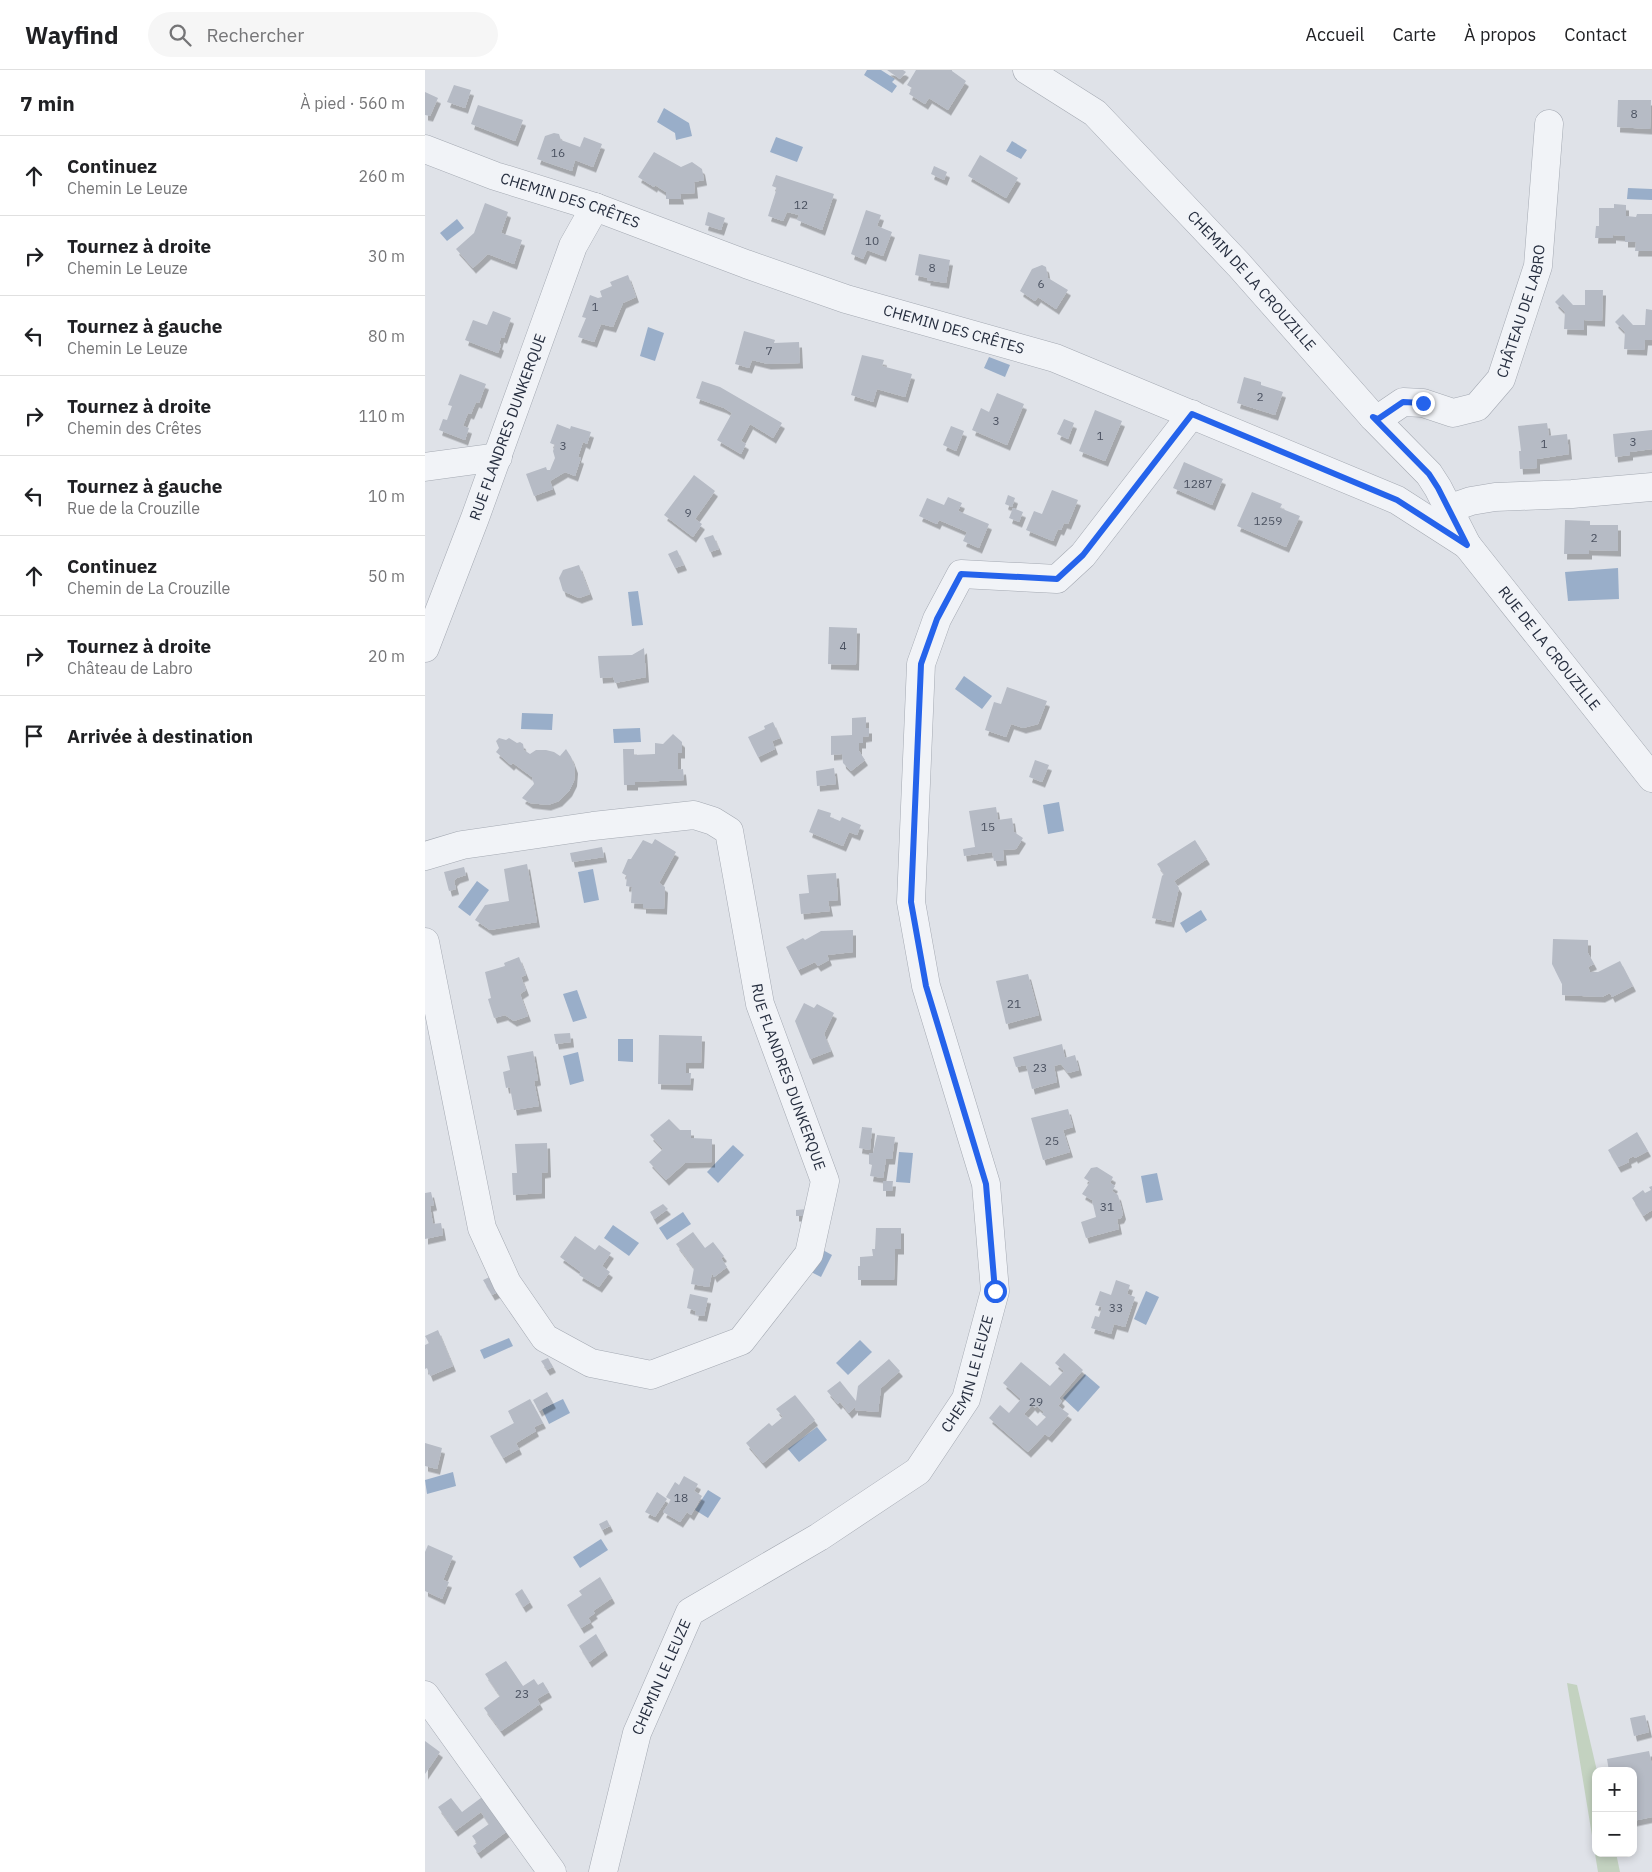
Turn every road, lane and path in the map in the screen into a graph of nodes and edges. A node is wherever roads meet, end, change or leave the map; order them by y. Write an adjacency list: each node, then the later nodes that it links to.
1 (1027, 70): 6 (street, CHEMIN DE LA CROUZILLE)
2 (1549, 124): 6 (street, CHÂTEAU DE LABRO)
3 (425, 149): 4 (street, CHEMIN DES CRÊTES)
4 (595, 207): 5 (street, CHEMIN DES CRÊTES); 7 (street, RUE FLANDRES DUNKERQUE)
5 (1192, 414): 11 (street, CHEMIN DES CRÊTES); 18 (street, CHEMIN LE LEUZE)
6 (1373, 417): 10 (street, CHEMIN DE LA CROUZILLE)
7 (498, 457): 8 (street); 12 (street, RUE FLANDRES DUNKERQUE)
8 (425, 467)
9 (1652, 487): 10 (street)
10 (1450, 513): 11 (street, RUE DE LA CROUZILLE)
11 (1467, 545): 13 (street, RUE DE LA CROUZILLE)
12 (425, 648)
13 (1652, 778)
14 (425, 856): 15 (street, RUE FLANDRES DUNKERQUE)
15 (425, 942)
16 (425, 1695): 17 (street)
17 (552, 1872)
18 (603, 1872)

